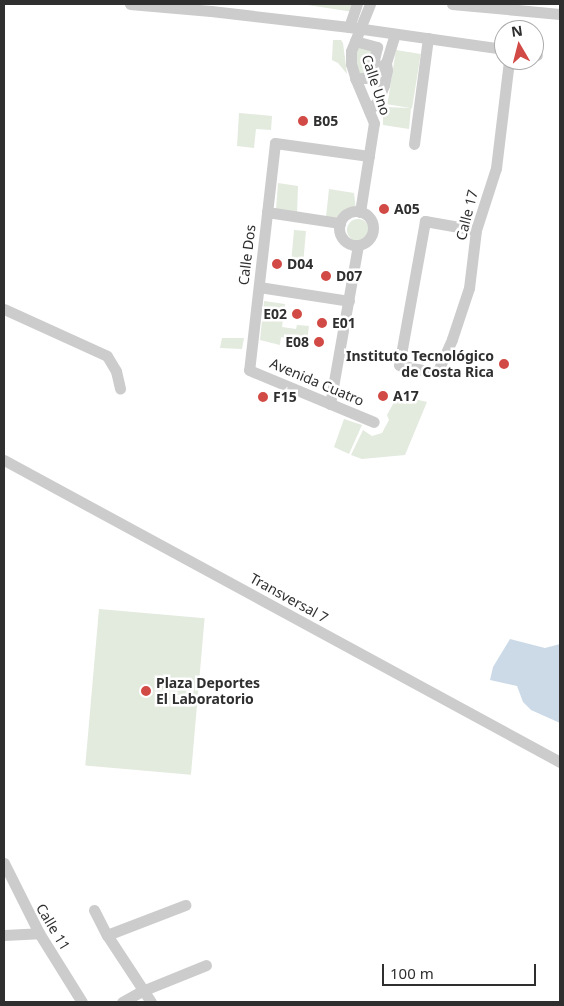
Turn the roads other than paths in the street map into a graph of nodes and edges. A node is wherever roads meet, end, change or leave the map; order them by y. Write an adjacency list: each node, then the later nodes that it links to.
1 (130, 4): 5 (street)
2 (358, 4): 7 (street)
3 (370, 4): 7 (street)
4 (452, 4): 6 (street)
5 (211, 7): 7 (street)
6 (560, 14)
7 (354, 28): 8 (street); 10 (street, Calle Uno)
8 (395, 34): 9 (street); 12 (street)
9 (428, 38): 11 (street); 17 (street)
10 (355, 40): 14 (street); 15 (street, Calle Uno)
11 (494, 48)
12 (386, 63): 14 (street); 16 (street)
13 (508, 70): 22 (street, Calle 17)
14 (371, 73): 15 (street)
15 (355, 78): 16 (street, Calle Uno)
16 (369, 110): 18 (street, Calle Uno)
17 (414, 144)
18 (369, 156): 19 (street, Calle Dos); 20 (street, Calle Uno)
19 (267, 212): 21 (street); 24 (street, Calle Dos)
20 (360, 212): 21 (street); 23 (street)
21 (340, 223): 23 (street)
22 (476, 230): 22 (street, Calle 17)
23 (358, 245): 25 (street)
24 (259, 287): 25 (street); 27 (street, Calle Dos)
25 (349, 301): 29 (street)
26 (4, 309): 28 (street)
27 (249, 370): 29 (street, Avenida Cuatro)
28 (120, 390)
29 (330, 404): 30 (street, Avenida Cuatro)
30 (374, 422)
31 (4, 460): 32 (street, Transversal 7)
32 (560, 762)
33 (4, 863): 36 (street, Calle 11)
34 (185, 905): 38 (street)
35 (94, 910): 38 (street)
36 (39, 933): 37 (street); 41 (street, Calle 11)
37 (4, 935)
38 (108, 935): 40 (street)
39 (206, 965): 40 (street)
40 (142, 991): 42 (street); 43 (street)
41 (82, 1002)
42 (122, 1002)
43 (151, 1002)

